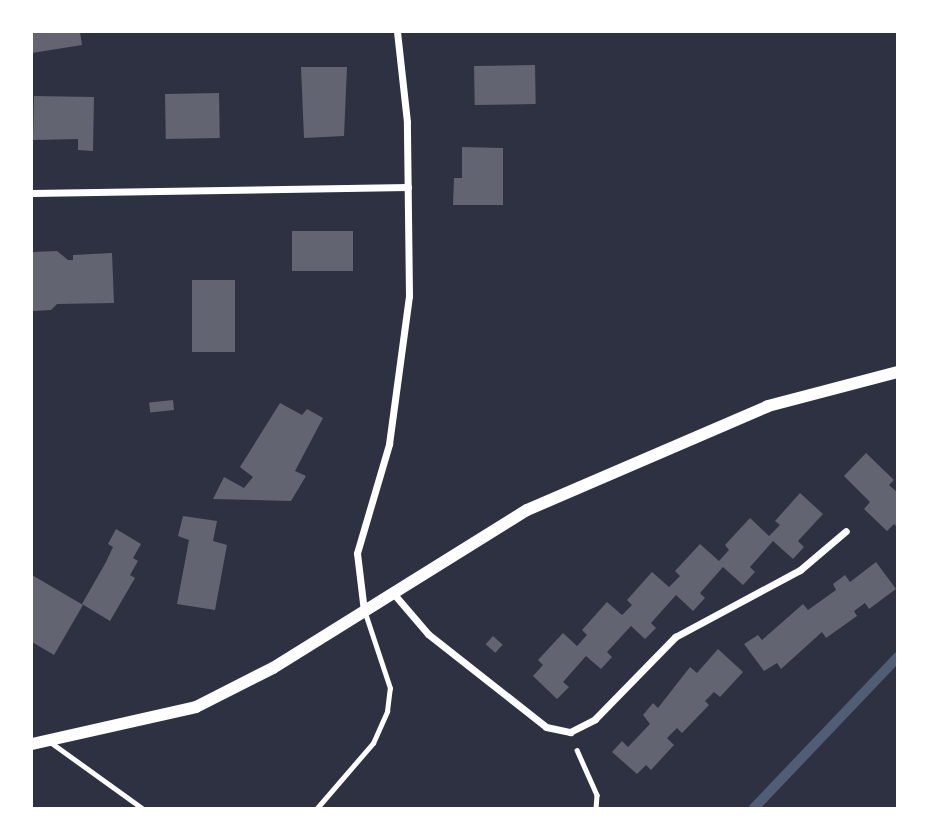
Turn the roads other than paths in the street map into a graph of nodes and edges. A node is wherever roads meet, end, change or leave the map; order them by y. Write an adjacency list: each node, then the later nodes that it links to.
1 (397, 32): 2 (street)
2 (408, 187): 3 (street); 7 (street)
3 (32, 192)
4 (898, 372): 6 (street)
5 (846, 531): 6 (street)
6 (393, 593): 7 (street)
7 (364, 611): 8 (street); 11 (lane)
8 (50, 742): 9 (street); 10 (lane)
9 (32, 744)
10 (142, 808)
11 (317, 808)

